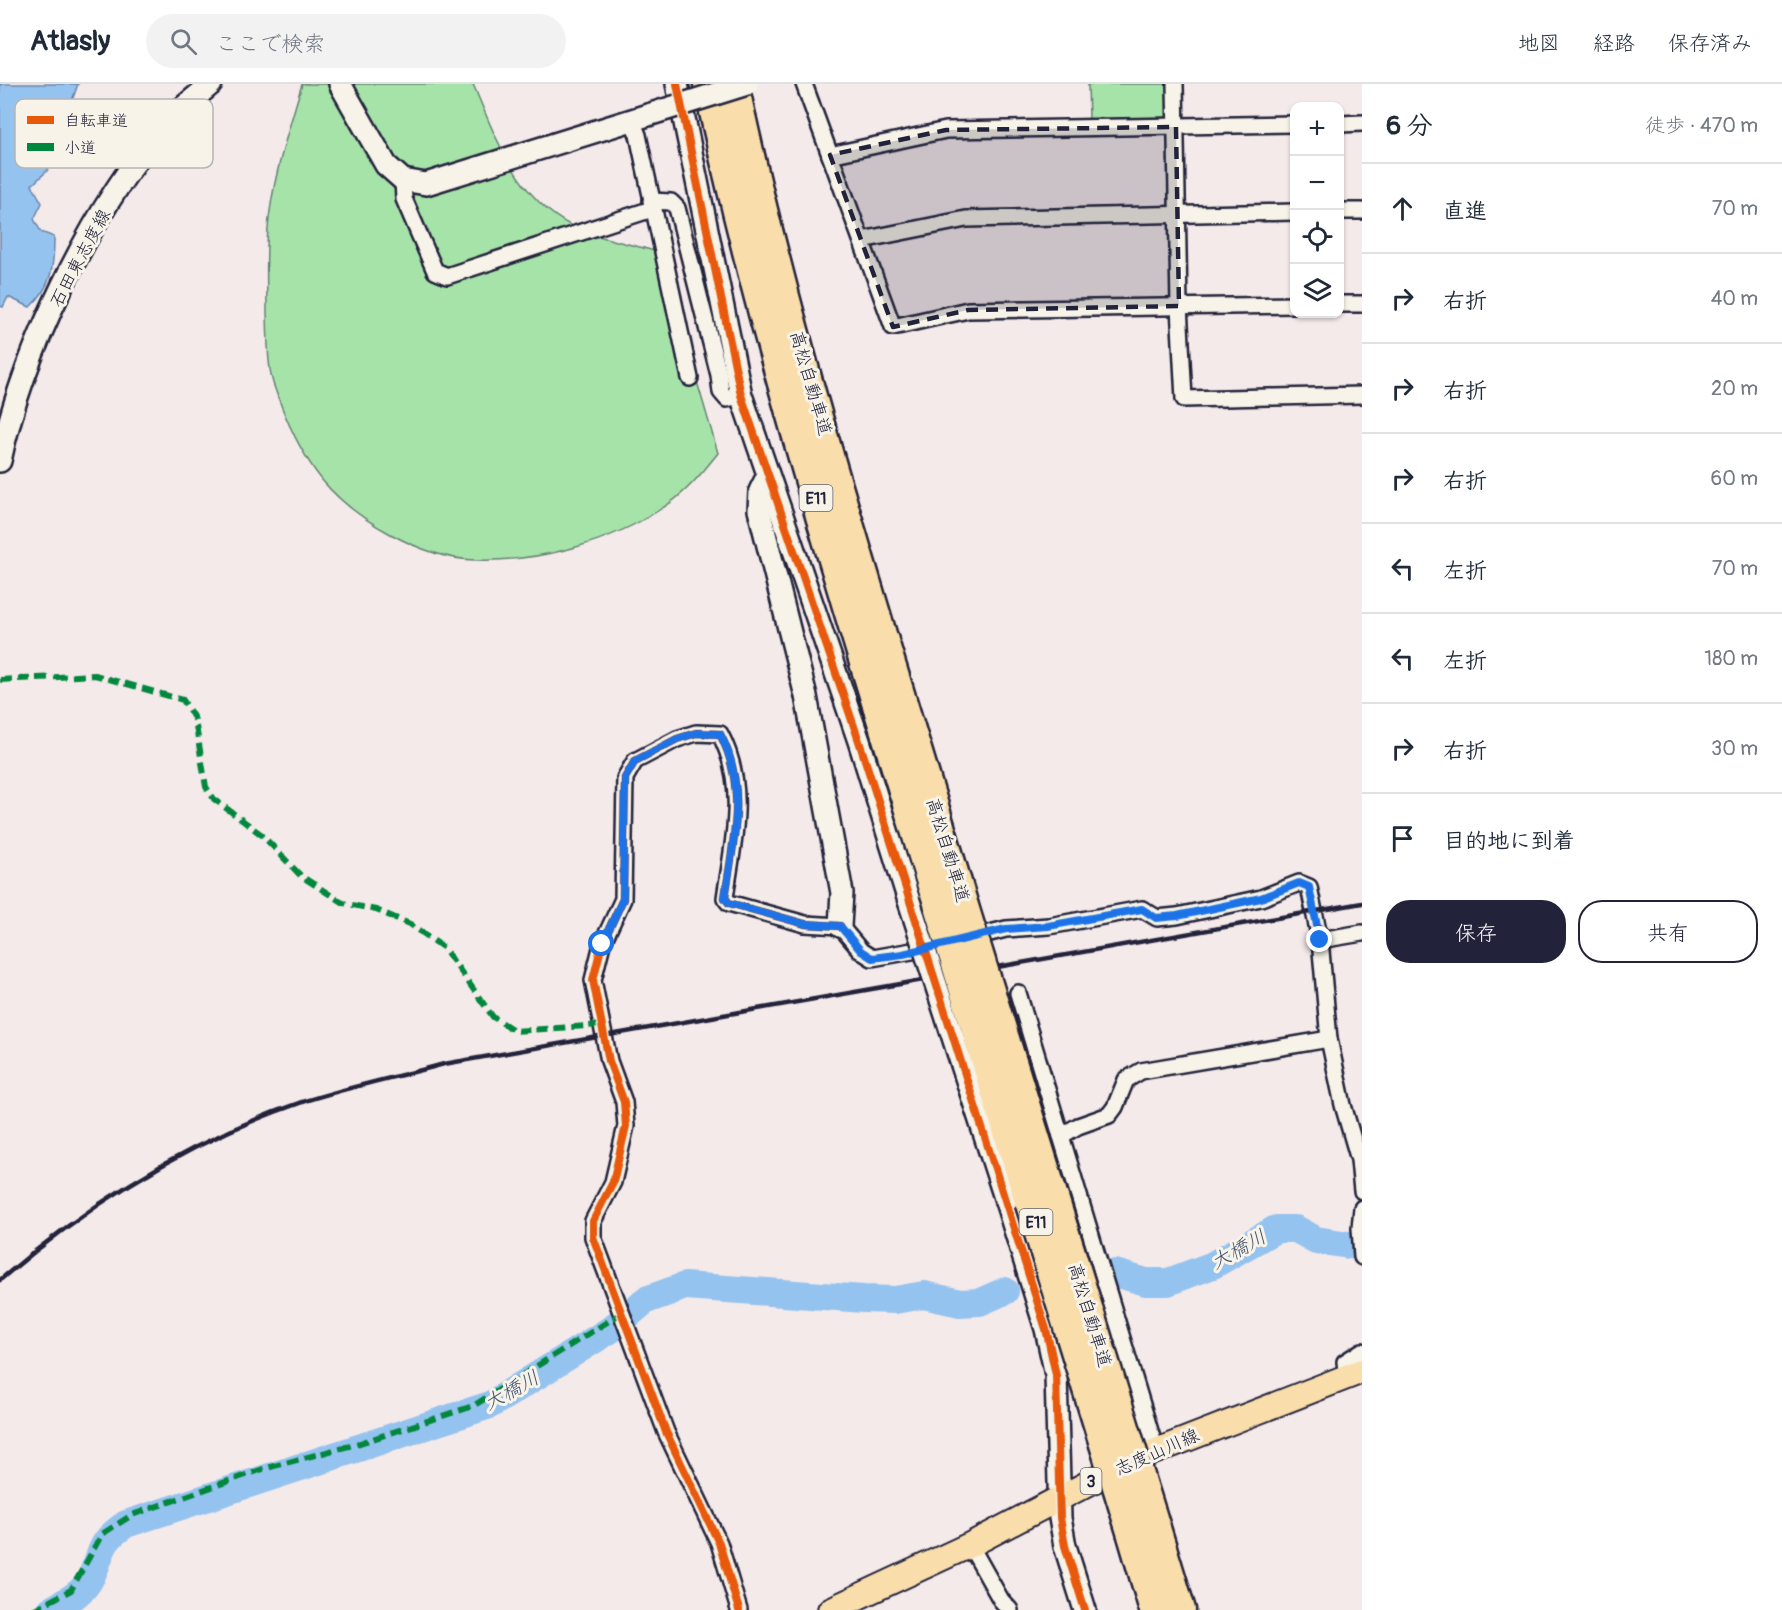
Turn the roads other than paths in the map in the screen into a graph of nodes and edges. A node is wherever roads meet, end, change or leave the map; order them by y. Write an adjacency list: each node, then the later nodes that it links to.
1 (211, 84): 9 (street, 石田東志度線)
2 (340, 84): 17 (street)
3 (677, 84): 29 (street)
4 (708, 84): 33 (highway, 高松自動車道 / E11)
5 (734, 84): 33 (highway, 高松自動車道 / E11)
6 (747, 84): 10 (street, bridge)
7 (804, 84): 15 (street)
8 (1175, 84): 14 (street)
9 (194, 99)
10 (640, 117): 17 (street); 18 (street)
11 (1362, 123): 13 (street)
12 (1290, 124): 14 (street)
13 (1344, 124)
14 (1176, 127): 15 (street); 22 (street)
15 (830, 155): 23 (street)
16 (131, 168): 31 (street, 石田東志度線)
17 (403, 180): 18 (street)
18 (652, 205): 28 (street); 29 (street)
19 (1344, 211): 20 (street)
20 (1362, 211)
21 (1290, 212): 22 (street)
22 (1178, 214): 23 (street); 27 (street)
23 (862, 240): 27 (street)
24 (1344, 304): 25 (street)
25 (1362, 304)
26 (1290, 305): 27 (street)
27 (1179, 306): 30 (street)
28 (690, 378)
29 (741, 395): 32 (street)
30 (1362, 396)
31 (0, 461)
32 (767, 477): 34 (street); 46 (street, bridge)
33 (951, 906): 47 (highway, 高松自動車道 / E11, bridge)
34 (840, 926): 36 (street); 50 (street)
35 (1362, 933): 36 (street)
36 (1320, 940): 38 (street)
37 (1018, 993): 39 (street)
38 (1329, 1039): 39 (street); 40 (street)
39 (1061, 1136): 45 (street)
40 (1362, 1191)
41 (1362, 1208): 42 (street)
42 (1362, 1257)
43 (1362, 1351): 44 (street)
44 (1354, 1374): 45 (main road, 志度山川線 / 3)
45 (1156, 1451): 46 (main road, 志度山川線 / 3)
46 (1057, 1497): 48 (main road, 志度山川線 / 3); 52 (street)
47 (1144, 1532): 53 (highway, 高松自動車道 / E11); 54 (highway, 高松自動車道 / E11)
48 (970, 1545): 49 (street); 51 (main road, 志度山川線 / 3)
49 (1000, 1607)
50 (740, 1610)
51 (830, 1610)
52 (1085, 1610)
53 (1154, 1610)
54 (1181, 1610)

